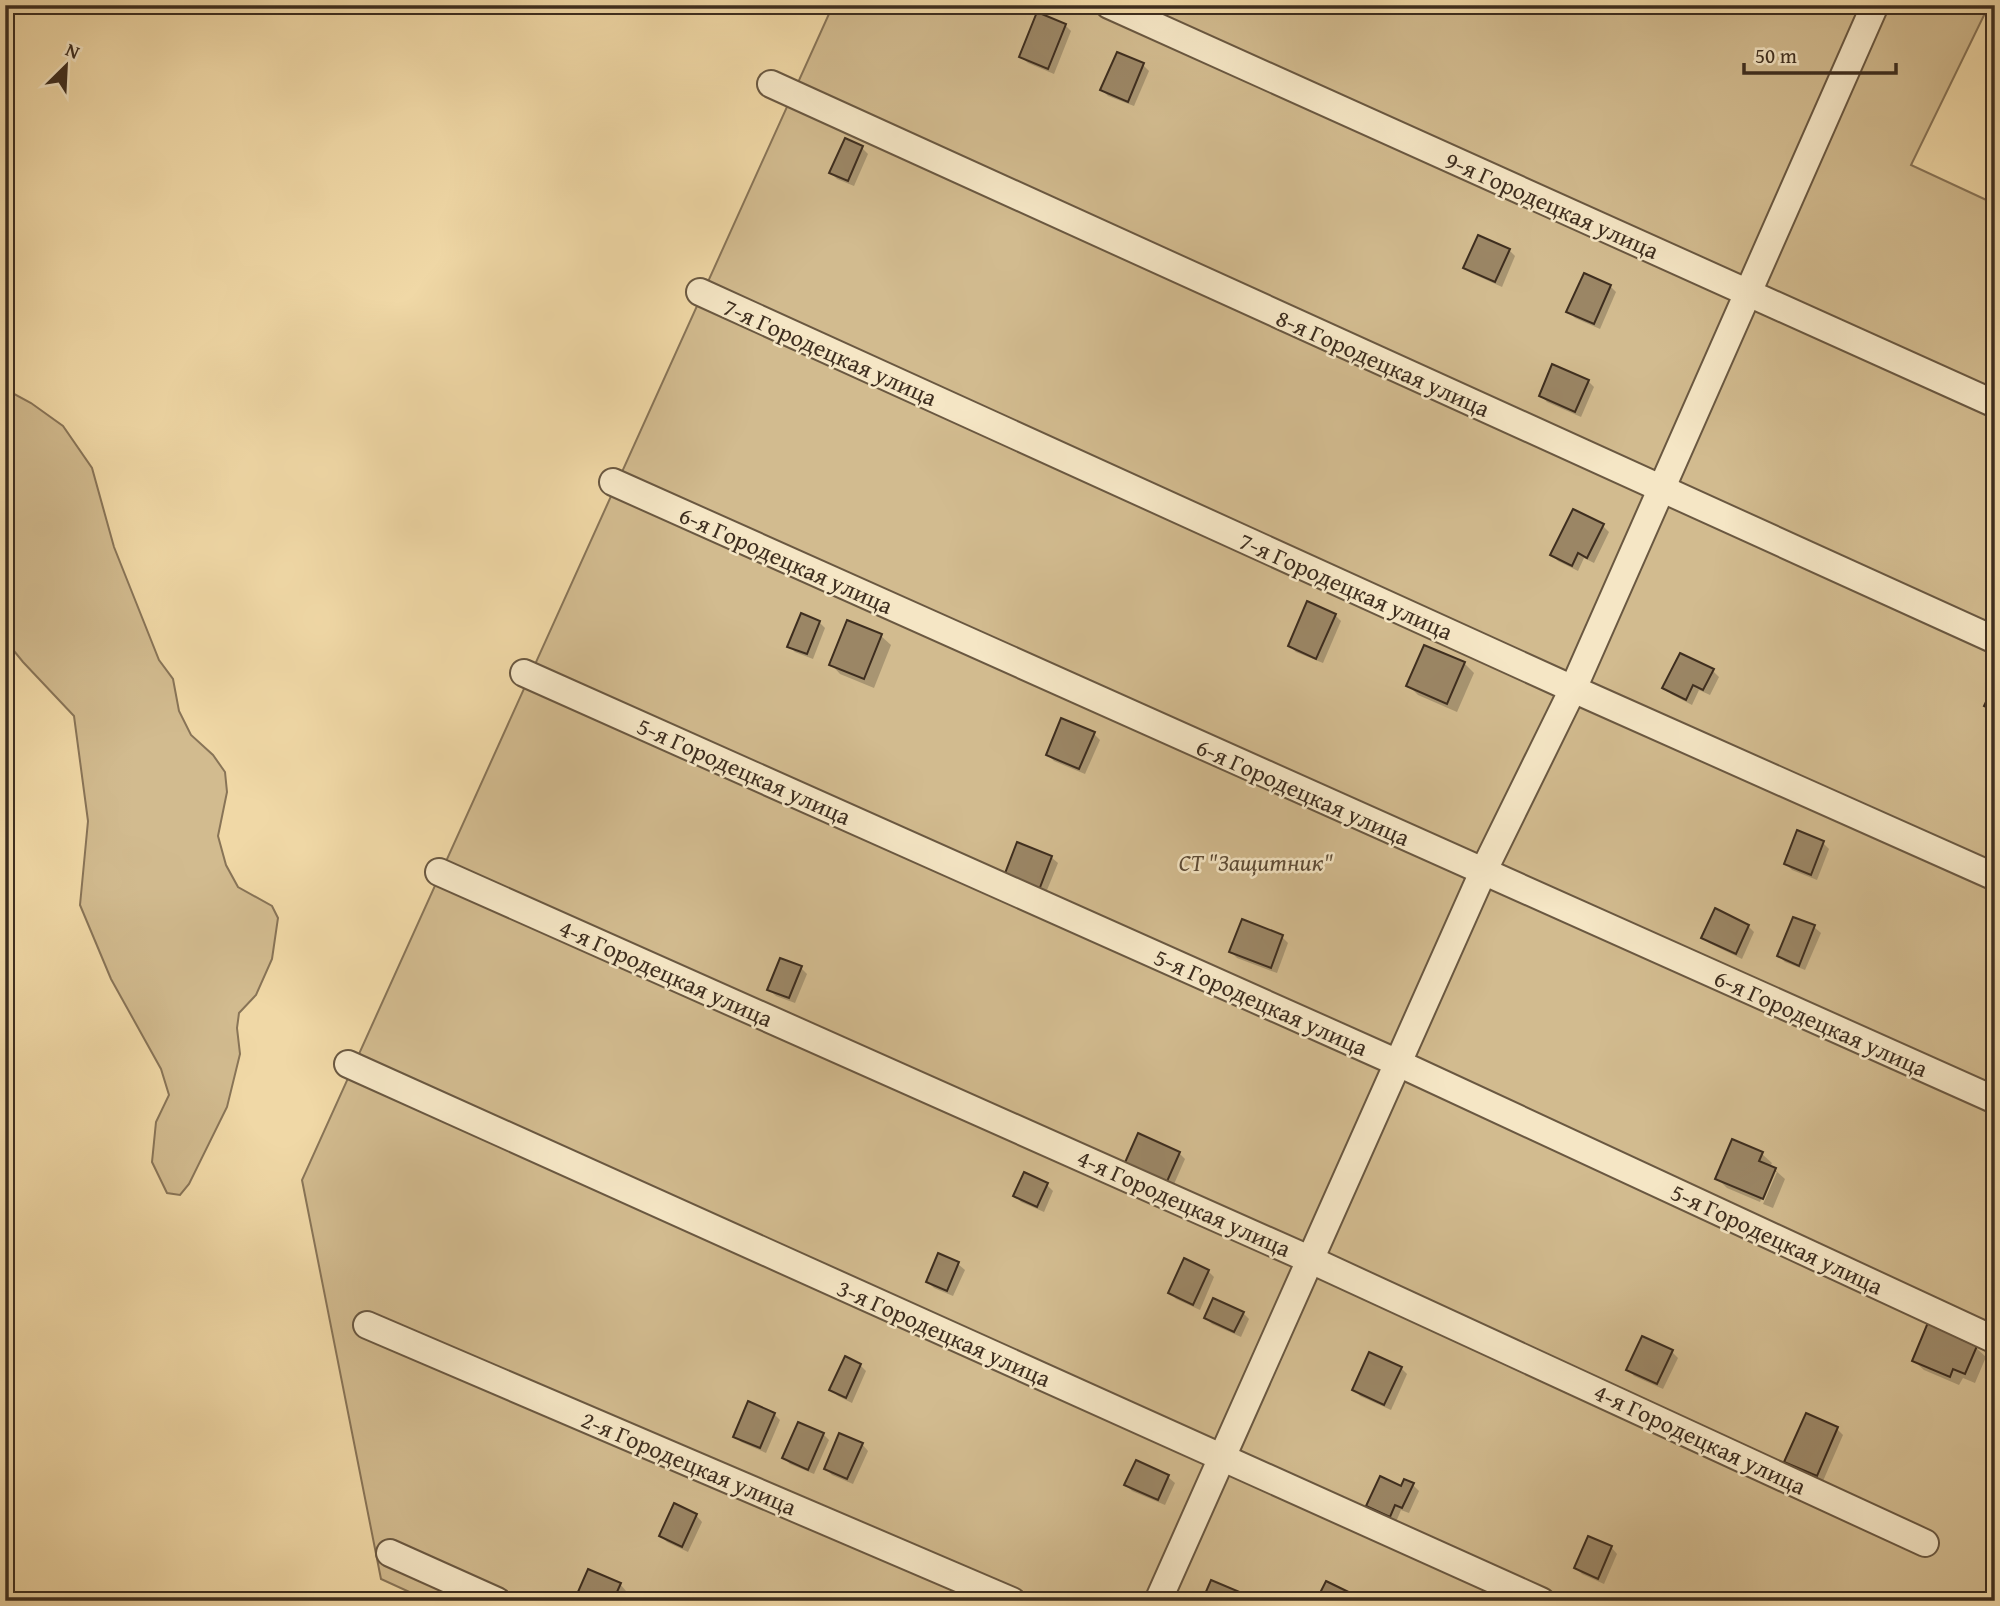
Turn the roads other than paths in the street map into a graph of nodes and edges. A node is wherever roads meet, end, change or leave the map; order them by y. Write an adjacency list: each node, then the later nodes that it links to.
1 (1108, 5): 5 (street, 9-я Городецкая улица)
2 (1875, 5): 5 (street)
3 (771, 85): 8 (street, 8-я Городецкая улица)
4 (700, 292): 11 (street, 7-я Городецкая улица)
5 (1747, 293): 6 (street, 9-я Городецкая улица); 8 (street)
6 (1995, 404)
7 (613, 482): 13 (street, 6-я Городецкая улица)
8 (1661, 489): 9 (street, 8-я Городецкая улица); 11 (street)
9 (1995, 640)
10 (524, 673): 15 (street, 5-я Городецкая улица)
11 (1573, 689): 13 (street); 14 (street, 7-я Городецкая улица)
12 (439, 872): 18 (street, 4-я Городецкая улица)
13 (1483, 872): 15 (street); 17 (street, 6-я Городецкая улица)
14 (1995, 877)
15 (1398, 1063): 18 (street); 20 (street, 5-я Городецкая улица)
16 (348, 1064): 21 (street, 3-я Городецкая улица)
17 (1995, 1100)
18 (1311, 1260): 21 (street); 22 (street, 4-я Городецкая улица)
19 (367, 1325): 25 (street, 2-я Городецкая улица)
20 (1995, 1340)
21 (1221, 1458): 26 (street); 27 (street, 3-я Городецкая улица)
22 (1925, 1544)
23 (390, 1553): 24 (street)
24 (496, 1601)
25 (1012, 1601)
26 (1158, 1601)
27 (1541, 1601)

